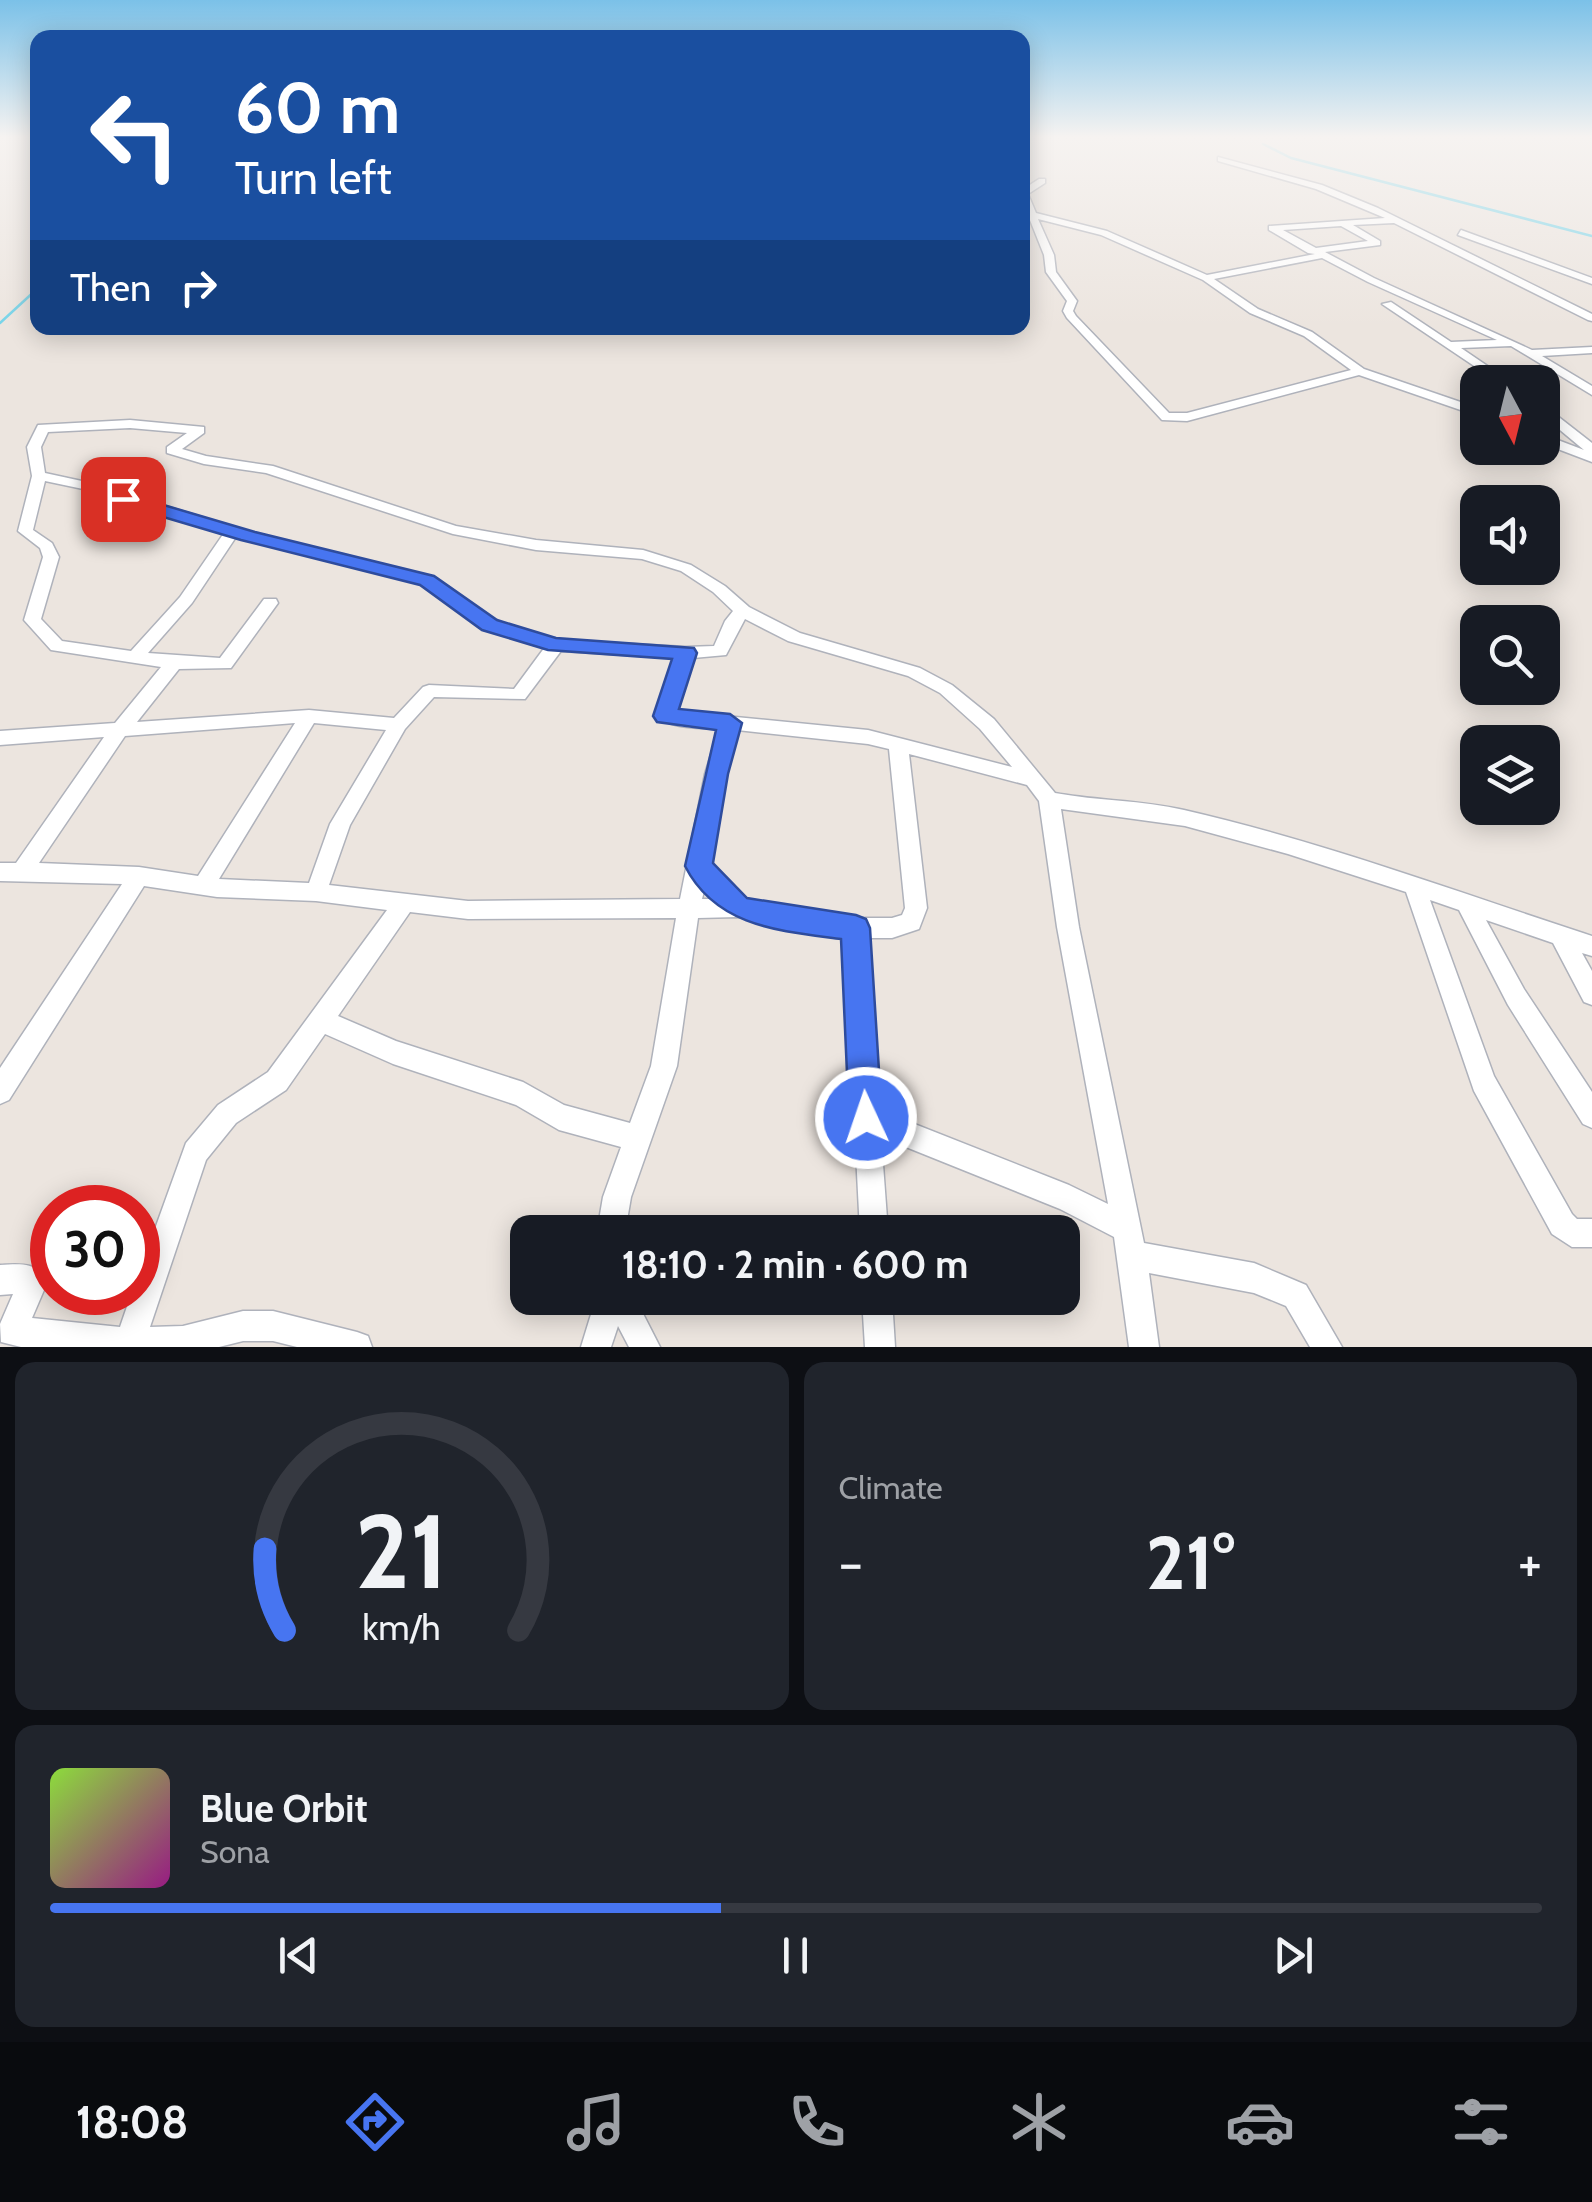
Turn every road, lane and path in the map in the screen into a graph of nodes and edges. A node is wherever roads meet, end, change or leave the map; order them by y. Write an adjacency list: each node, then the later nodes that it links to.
1 (1349, 200): 4 (street)
2 (1030, 209): 3 (street)
3 (1032, 215): 8 (street); 17 (street)
4 (1396, 220): 5 (street); 11 (street)
5 (1344, 224): 7 (street); 7 (street)
6 (1461, 233): 9 (street)
7 (1316, 253): 8 (street); 12 (street)
8 (1206, 278): 17 (street)
9 (1592, 282)
10 (1387, 304): 13 (street)
11 (1592, 318)
12 (1513, 342): 13 (street); 15 (street)
13 (1448, 346): 16 (street)
14 (1592, 350): 15 (street)
15 (1534, 353): 18 (street)
16 (1478, 365)
17 (1360, 371): 19 (street)
18 (1592, 390)
19 (1460, 406)
20 (1560, 425): 22 (street)
21 (1560, 444): 22 (street)
22 (1592, 454)
23 (39, 476): 24 (street); 26 (street); 29 (street)
24 (232, 532): 27 (street); 29 (street)
25 (270, 603): 30 (street)
26 (744, 611): 28 (street); 37 (street)
27 (556, 645): 28 (street); 33 (street)
28 (686, 653): 32 (street)
29 (134, 658): 30 (street)
30 (174, 664): 34 (street)
31 (308, 716): 33 (street); 34 (street); 43 (street)
32 (730, 723): 36 (street); 39 (street)
33 (398, 725): 44 (street)
34 (118, 732): 35 (street); 40 (street)
35 (0, 738)
36 (898, 743): 37 (street); 49 (street)
37 (1035, 780): 38 (street)
38 (1049, 799): 42 (street); 61 (street)
39 (699, 866): 47 (street); 48 (street)
40 (11, 871): 41 (street)
41 (138, 876): 43 (street); 54 (street)
42 (1414, 885): 45 (street); 60 (street)
43 (203, 886): 44 (street)
44 (316, 892): 46 (street)
45 (1466, 903): 50 (street); 55 (street)
46 (404, 904): 47 (street); 53 (street)
47 (691, 908): 48 (street); 57 (street)
48 (738, 908): 49 (street)
49 (856, 928): 56 (street)
50 (1561, 935): 51 (street); 52 (street)
51 (1592, 946)
52 (1592, 994)
53 (324, 1021): 57 (street); 66 (street)
54 (0, 1091)
55 (1592, 1115)
56 (866, 1118): 59 (street); 61 (street)
57 (640, 1139): 58 (street)
58 (614, 1215)
59 (873, 1215)
60 (1592, 1233)
61 (1129, 1242): 71 (street); 72 (street)
62 (0, 1280): 66 (street)
63 (606, 1315): 68 (street)
64 (628, 1315): 69 (street)
65 (878, 1315): 70 (street)
66 (128, 1343): 67 (street)
67 (357, 1347)
68 (596, 1347)
69 (645, 1347)
70 (880, 1347)
71 (1144, 1347)
72 (1327, 1347)

